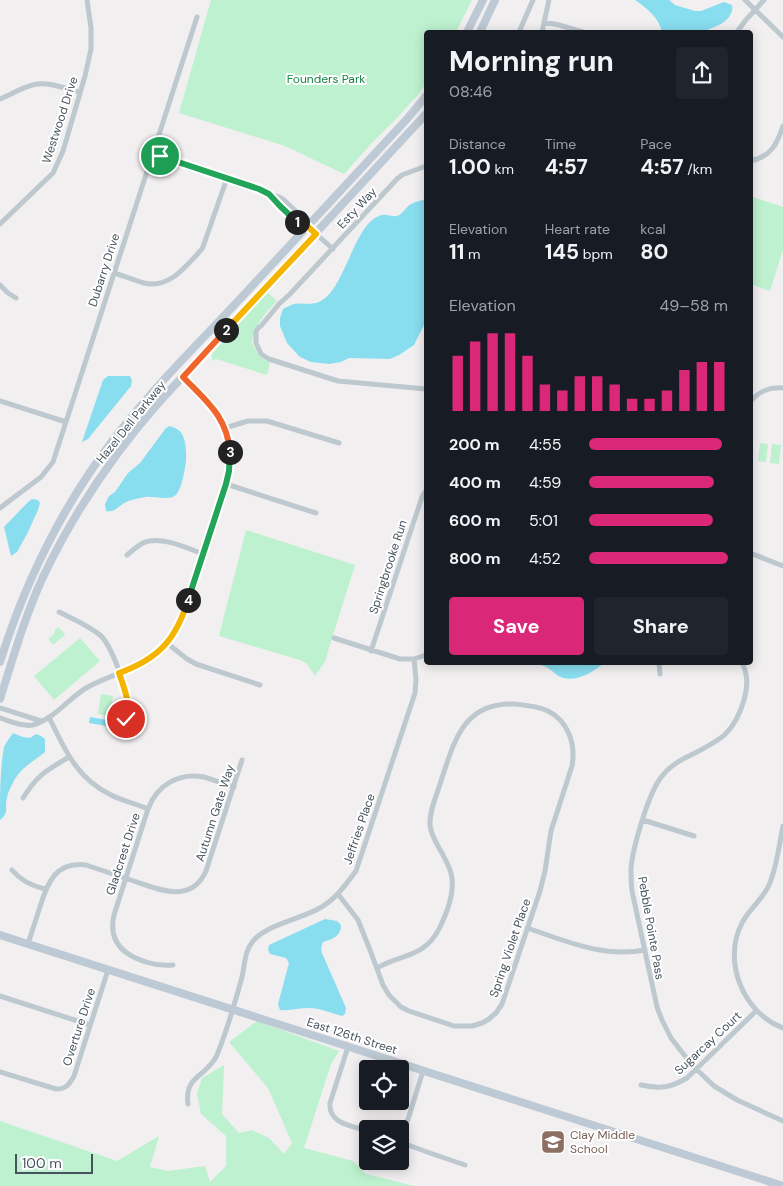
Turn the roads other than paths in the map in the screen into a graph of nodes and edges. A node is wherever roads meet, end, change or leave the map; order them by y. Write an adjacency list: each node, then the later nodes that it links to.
1 (87, 0): 18 (street, Westwood Drive)
2 (483, 0): 11 (main road)
3 (495, 0): 12 (main road)
4 (533, 0): 13 (street)
5 (549, 0): 10 (street)
6 (745, 0): 8 (street)
7 (764, 0): 8 (street)
8 (755, 10): 16 (street); 17 (street)
9 (197, 17): 23 (street, Dubarry Drive)
10 (544, 22): 14 (street); 15 (street)
11 (468, 30)
12 (481, 30)
13 (520, 30)
14 (542, 30)
15 (576, 30)
16 (738, 30)
17 (783, 37)
18 (80, 92): 19 (street); 27 (street, Westwood Drive)
19 (0, 99)
20 (424, 99): 28 (main road, Hazel Dell Parkway)
21 (424, 116): 29 (main road, Hazel Dell Parkway)
22 (783, 126): 24 (street)
23 (152, 154): 26 (street); 31 (street, Dubarry Drive)
24 (753, 160)
25 (424, 167): 30 (street, Esty Way)
26 (227, 178): 28 (street); 31 (street)
27 (0, 224)
28 (306, 225): 29 (street); 56 (main road, Hazel Dell Parkway)
29 (316, 234): 30 (street); 34 (main road, Hazel Dell Parkway)
30 (332, 249): 36 (street, Esty Way)
31 (114, 273): 39 (street, Dubarry Drive)
32 (0, 285): 33 (street)
33 (16, 298)
34 (183, 377): 40 (street); 62 (main road, Hazel Dell Parkway)
35 (783, 388): 37 (street)
36 (424, 389)
37 (753, 399)
38 (0, 401): 39 (street)
39 (66, 422): 44 (street, Dubarry Drive)
40 (225, 428): 41 (street); 42 (street)
41 (339, 443)
42 (226, 484): 45 (street); 46 (street)
43 (424, 494): 53 (street, Springbrooke Run)
44 (0, 508)
45 (316, 513)
46 (203, 554): 48 (street); 52 (street)
47 (753, 554): 49 (street)
48 (127, 555)
49 (783, 566)
50 (59, 612): 59 (street)
51 (334, 638): 53 (street)
52 (167, 643): 59 (street); 61 (street)
53 (371, 650): 55 (street)
54 (424, 656): 55 (street)
55 (414, 659): 79 (street, Jeffries Place)
56 (0, 662)
57 (660, 665): 60 (street)
58 (744, 665): 73 (street, Pebble Pointe Pass)
59 (119, 673): 64 (street); 67 (street)
60 (660, 674)
61 (260, 685)
62 (0, 699)
63 (0, 708): 66 (street)
64 (49, 717): 66 (street); 68 (street)
65 (0, 718): 66 (street)
66 (41, 721)
67 (124, 724)
68 (69, 757): 71 (street); 72 (street)
69 (242, 760): 70 (street, Autumn Gate Way)
70 (234, 787): 72 (street, Gladcrest Drive); 77 (street, Autumn Gate Way)
71 (23, 798)
72 (148, 809): 77 (street, Gladcrest Drive)
73 (643, 820): 75 (street); 83 (street, Pebble Pointe Pass)
74 (783, 826): 89 (street)
75 (694, 836)
76 (12, 870): 78 (street)
77 (126, 879): 78 (street, Autumn Gate Way); 84 (street, Gladcrest Drive)
78 (45, 889): 82 (street, Autumn Gate Way)
79 (338, 894): 85 (street, Spring Violet Place); 88 (street, Jeffries Place)
80 (527, 928): 83 (street); 85 (street, Spring Violet Place); 85 (street, Spring Violet Place)
81 (0, 935): 82 (main road, East 126th Street)
82 (28, 944): 86 (main road, East 126th Street)
83 (644, 950): 93 (street, Pebble Pointe Pass)
84 (173, 964)
85 (377, 968)
86 (108, 970): 88 (main road, East 126th Street); 90 (street, Overture Drive)
87 (0, 996): 90 (street)
88 (232, 1010): 92 (main road, East 126th Street); 97 (street, Jeffries Place)
89 (756, 1011): 91 (street); 93 (street, Sugarcay Court)
90 (90, 1025): 95 (street, Overture Drive)
91 (783, 1028)
92 (348, 1047): 94 (main road, East 126th Street); 100 (street)
93 (696, 1070): 96 (street, Sugarcay Court); 99 (street, Pebble Pointe Pass)
94 (423, 1071): 98 (street); 103 (main road, East 126th Street)
95 (0, 1072)
96 (641, 1085)
97 (188, 1104)
98 (407, 1120)
99 (783, 1121)
100 (359, 1128)
101 (409, 1145): 102 (street)
102 (465, 1165)
103 (783, 1186)

